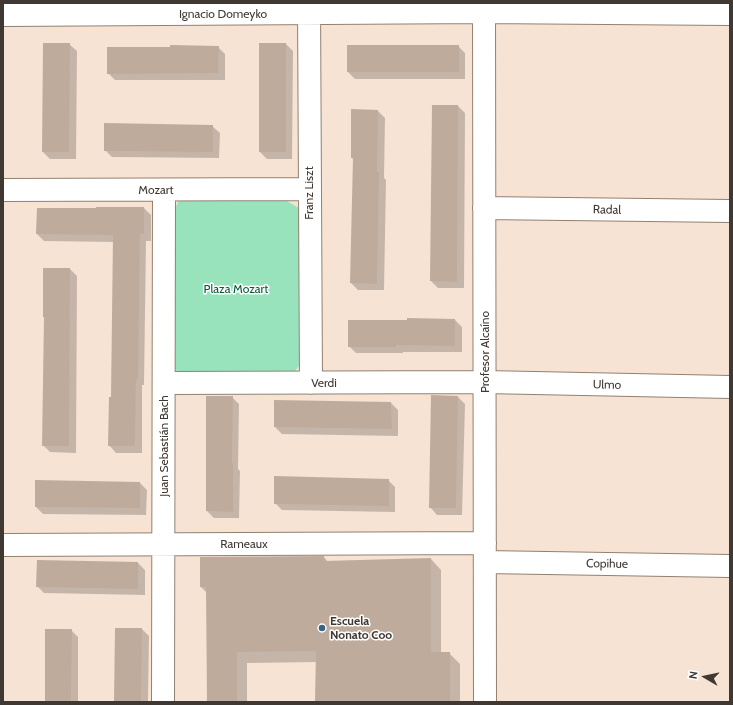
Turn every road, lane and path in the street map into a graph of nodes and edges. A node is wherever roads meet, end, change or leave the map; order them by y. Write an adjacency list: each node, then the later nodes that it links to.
1 (309, 8): 2 (street, Ignacio Domeyko); 4 (street, Ignacio Domeyko); 5 (street, Franz Liszt)
2 (484, 8): 3 (street, Ignacio Domeyko); 8 (street, Profesor Alcaíno)
3 (730, 14)
4 (3, 15)
5 (309, 189): 7 (street, Mozart); 12 (street, Franz Liszt)
6 (3, 190): 7 (street, Mozart)
7 (164, 190): 11 (street, Juan Sebastián Bach)
8 (484, 208): 9 (street, Radal); 10 (street, Profesor Alcaíno)
9 (730, 212)
10 (485, 382): 12 (street, Verdi); 13 (street, Ulmo); 16 (street, Profesor Alcaíno)
11 (164, 383): 12 (street, Verdi); 14 (street, Juan Sebastián Bach)
12 (311, 383)
13 (730, 387)
14 (164, 544): 15 (street, Rameaux); 16 (street, Rameaux); 18 (street, Juan Sebastián Bach)
15 (3, 545)
16 (485, 553): 17 (street, Copihue); 19 (street, Profesor Alcaíno)
17 (730, 566)
18 (163, 702)
19 (485, 702)

